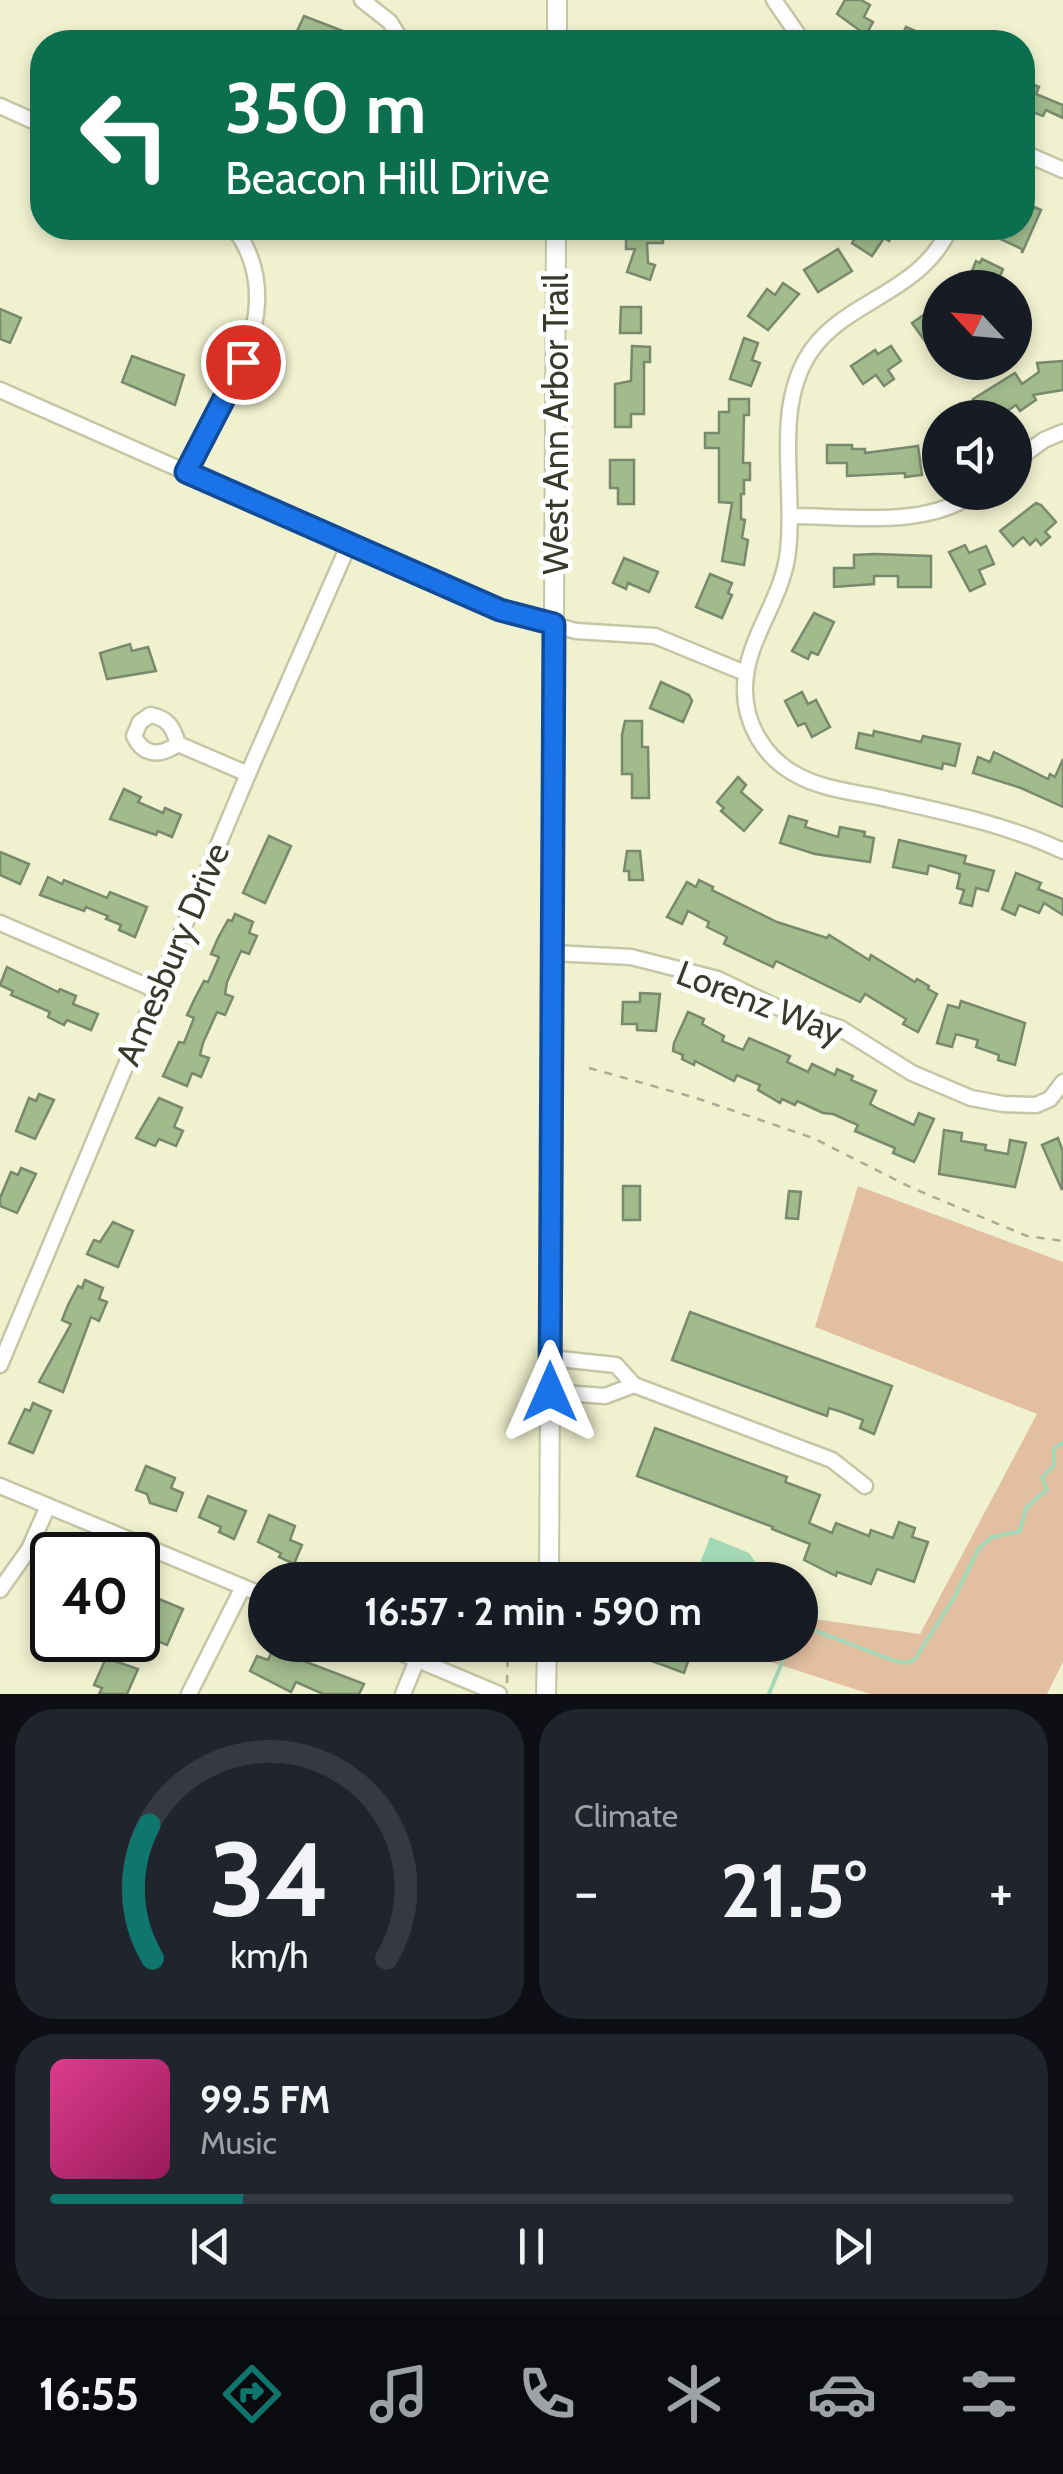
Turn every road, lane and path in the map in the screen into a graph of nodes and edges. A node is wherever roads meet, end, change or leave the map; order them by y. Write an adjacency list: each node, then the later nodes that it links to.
1 (362, 0): 4 (street)
2 (557, 0): 5 (street)
3 (774, 0): 6 (street)
4 (395, 30)
5 (557, 30)
6 (795, 30)
7 (0, 106): 8 (street)
8 (30, 120)
9 (1035, 158): 10 (street)
10 (1063, 170)
11 (241, 240): 17 (street)
12 (556, 240): 21 (street, West Ann Arbor Trail)
13 (942, 240): 19 (street)
14 (0, 390): 17 (street)
15 (1063, 432): 16 (street)
16 (1032, 449)
17 (186, 472): 20 (street)
18 (944, 510): 19 (street)
19 (790, 516): 22 (street)
20 (349, 544): 21 (street); 24 (street, Amesbury Drive)
21 (554, 624): 22 (street); 27 (street, West Ann Arbor Trail)
22 (746, 673): 25 (street)
23 (178, 744): 24 (street)
24 (248, 774): 28 (street, Amesbury Drive)
25 (1063, 851)
26 (0, 923): 28 (street)
27 (553, 952): 30 (street, Lorenz Way); 32 (street, West Ann Arbor Trail)
28 (156, 990): 33 (street, Amesbury Drive)
29 (589, 1068): 31 (path)
30 (1063, 1082)
31 (1063, 1241)
32 (550, 1358): 34 (street); 35 (street, West Ann Arbor Trail)
33 (0, 1366)
34 (634, 1385): 35 (street); 37 (street)
35 (550, 1392): 39 (street, West Ann Arbor Trail)
36 (0, 1486): 38 (street)
37 (866, 1486)
38 (48, 1506): 40 (street); 42 (street)
39 (549, 1562)
40 (243, 1587): 41 (street); 47 (street)
41 (248, 1589)
42 (0, 1590)
43 (415, 1662): 48 (street)
44 (421, 1662): 49 (street)
45 (508, 1662): 50 (path)
46 (547, 1662): 51 (street)
47 (189, 1694)
48 (403, 1694)
49 (498, 1694)
50 (507, 1694)
51 (546, 1694)

